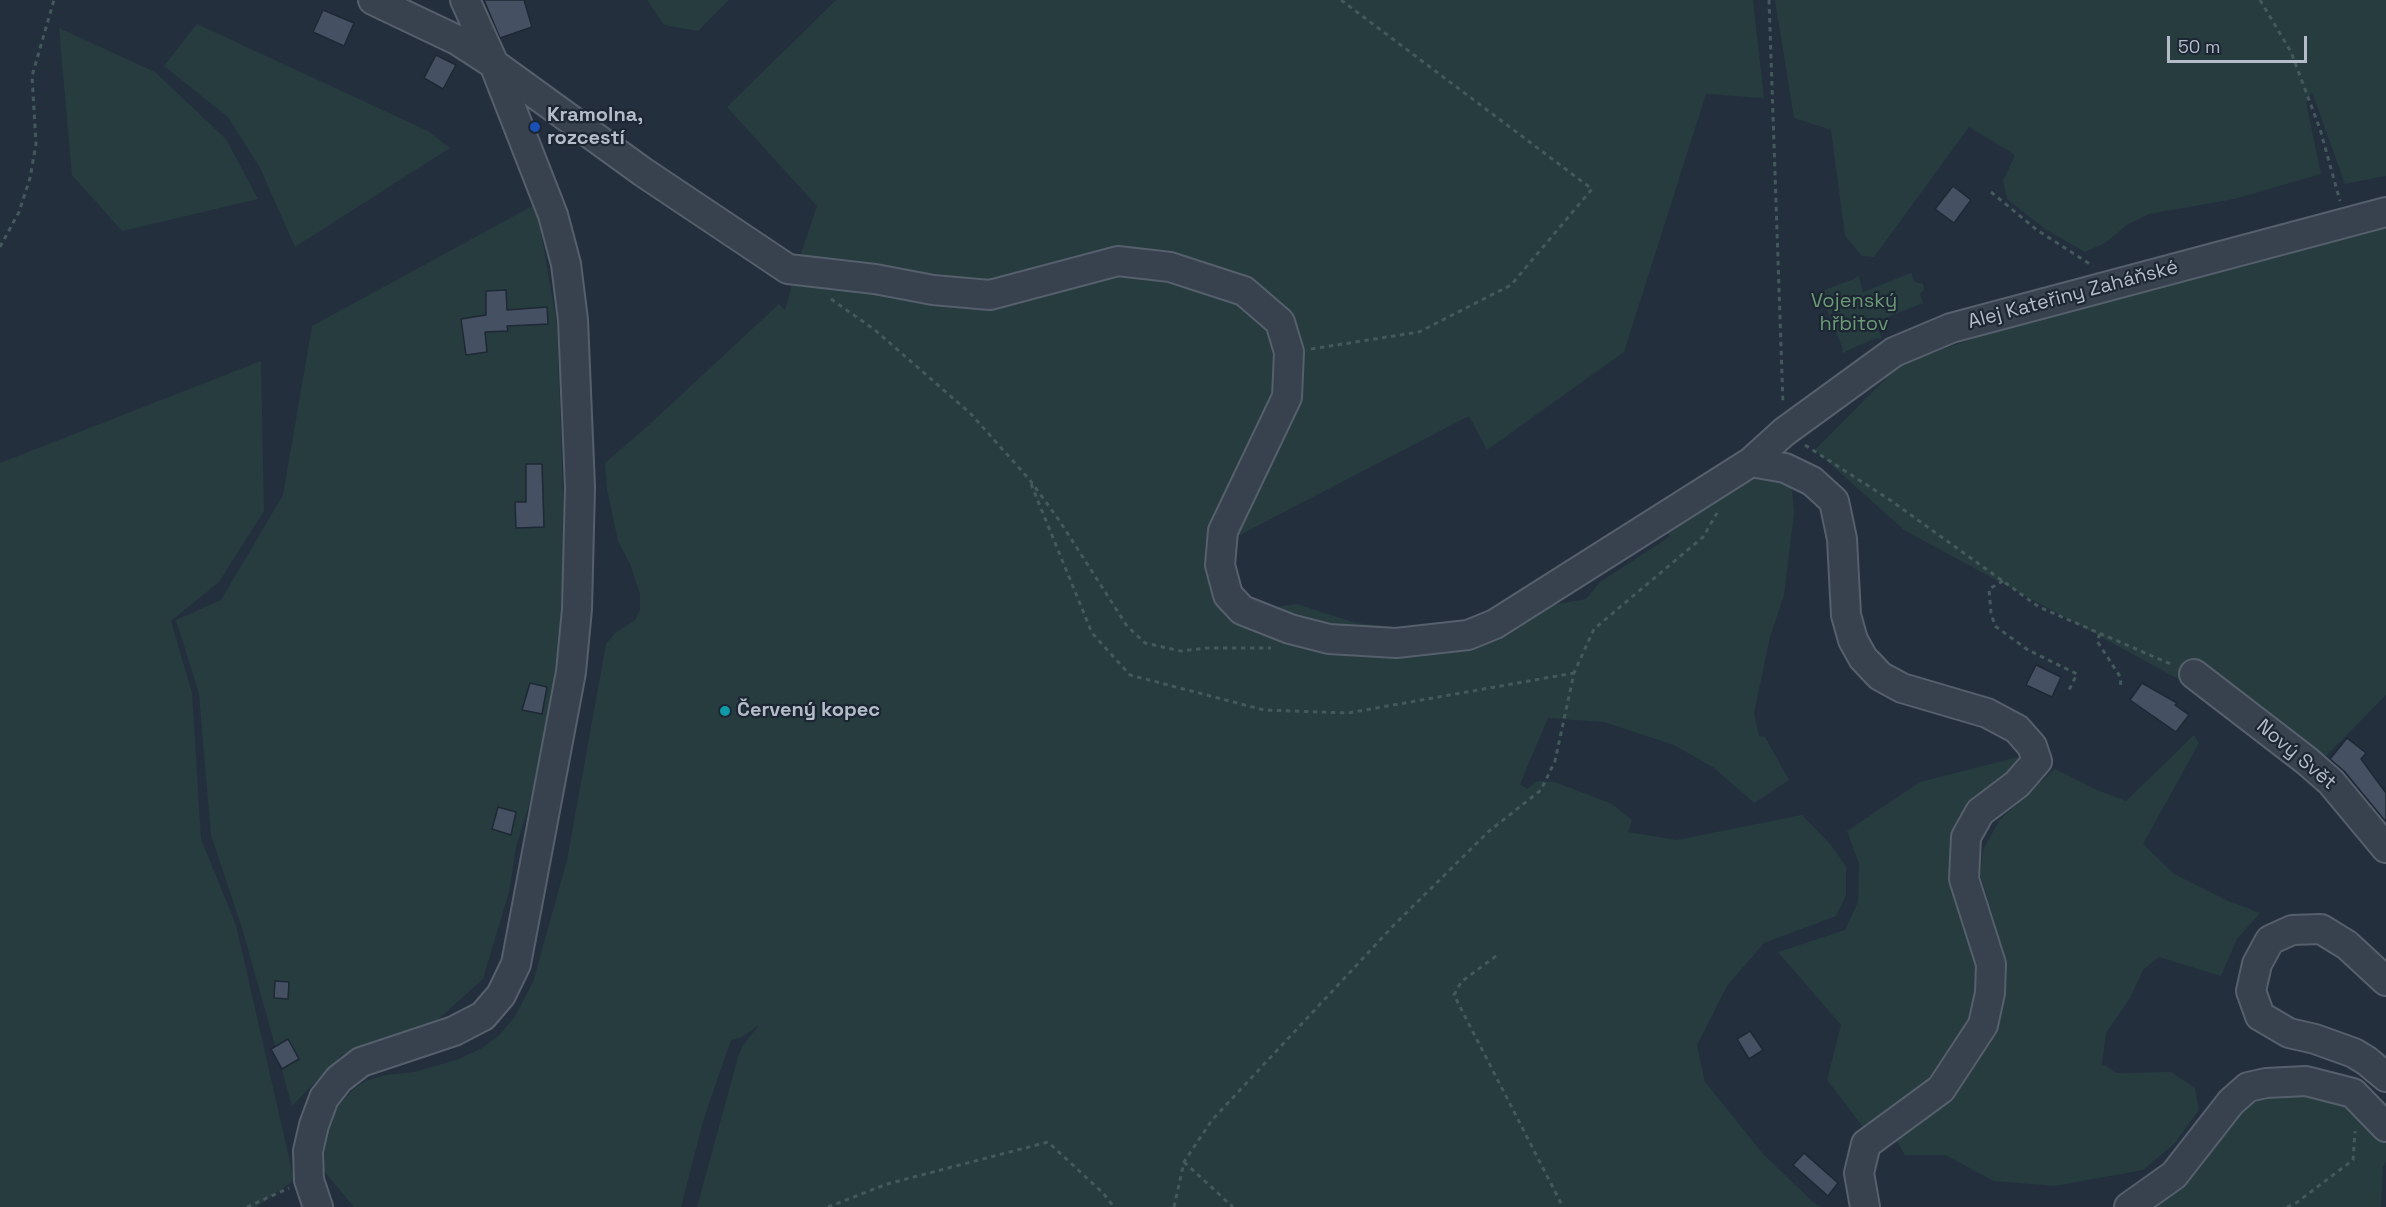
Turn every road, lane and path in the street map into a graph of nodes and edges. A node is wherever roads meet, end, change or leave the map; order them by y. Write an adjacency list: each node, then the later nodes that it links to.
1 (54, 0): 11 (path)
2 (373, 0): 7 (street, Alej Kateřiny Zaháňské)
3 (465, 0): 7 (street)
4 (1341, 0): 14 (path)
5 (1769, 0): 15 (path)
6 (2260, 0): 10 (path)
7 (494, 64): 14 (street, Alej Kateřiny Zaháňské); 33 (street)
8 (1991, 192): 12 (path)
9 (2386, 212): 10 (street, Alej Kateřiny Zaháňské)
10 (2346, 222): 12 (street, Alej Kateřiny Zaháňské)
11 (0, 247)
12 (2107, 286): 15 (street, Alej Kateřiny Zaháňské)
13 (827, 296): 17 (path)
14 (1289, 352): 16 (street, Alej Kateřiny Zaháňské)
15 (1784, 432): 16 (street, Alej Kateřiny Zaháňské); 19 (path)
16 (1751, 462): 41 (street)
17 (1029, 479): 21 (path); 22 (path)
18 (1718, 511): 22 (path)
19 (2003, 581): 20 (path); 25 (path)
20 (2100, 634): 23 (path); 24 (path)
21 (1274, 648)
22 (1574, 673): 32 (path)
23 (2194, 674): 26 (street, Nový Svět)
24 (2120, 689)
25 (2069, 690)
26 (2386, 848)
27 (1496, 956): 40 (path)
28 (2386, 981): 29 (street)
29 (2386, 1077)
30 (2386, 1126): 42 (street)
31 (2356, 1128): 43 (path)
32 (1184, 1162): 38 (path); 39 (path)
33 (309, 1180): 34 (path); 35 (street)
34 (247, 1207)
35 (318, 1207)
36 (828, 1207): 37 (path)
37 (1114, 1207)
38 (1174, 1207)
39 (1233, 1207)
40 (1563, 1207)
41 (1865, 1207)
42 (2129, 1207)
43 (2287, 1207)

